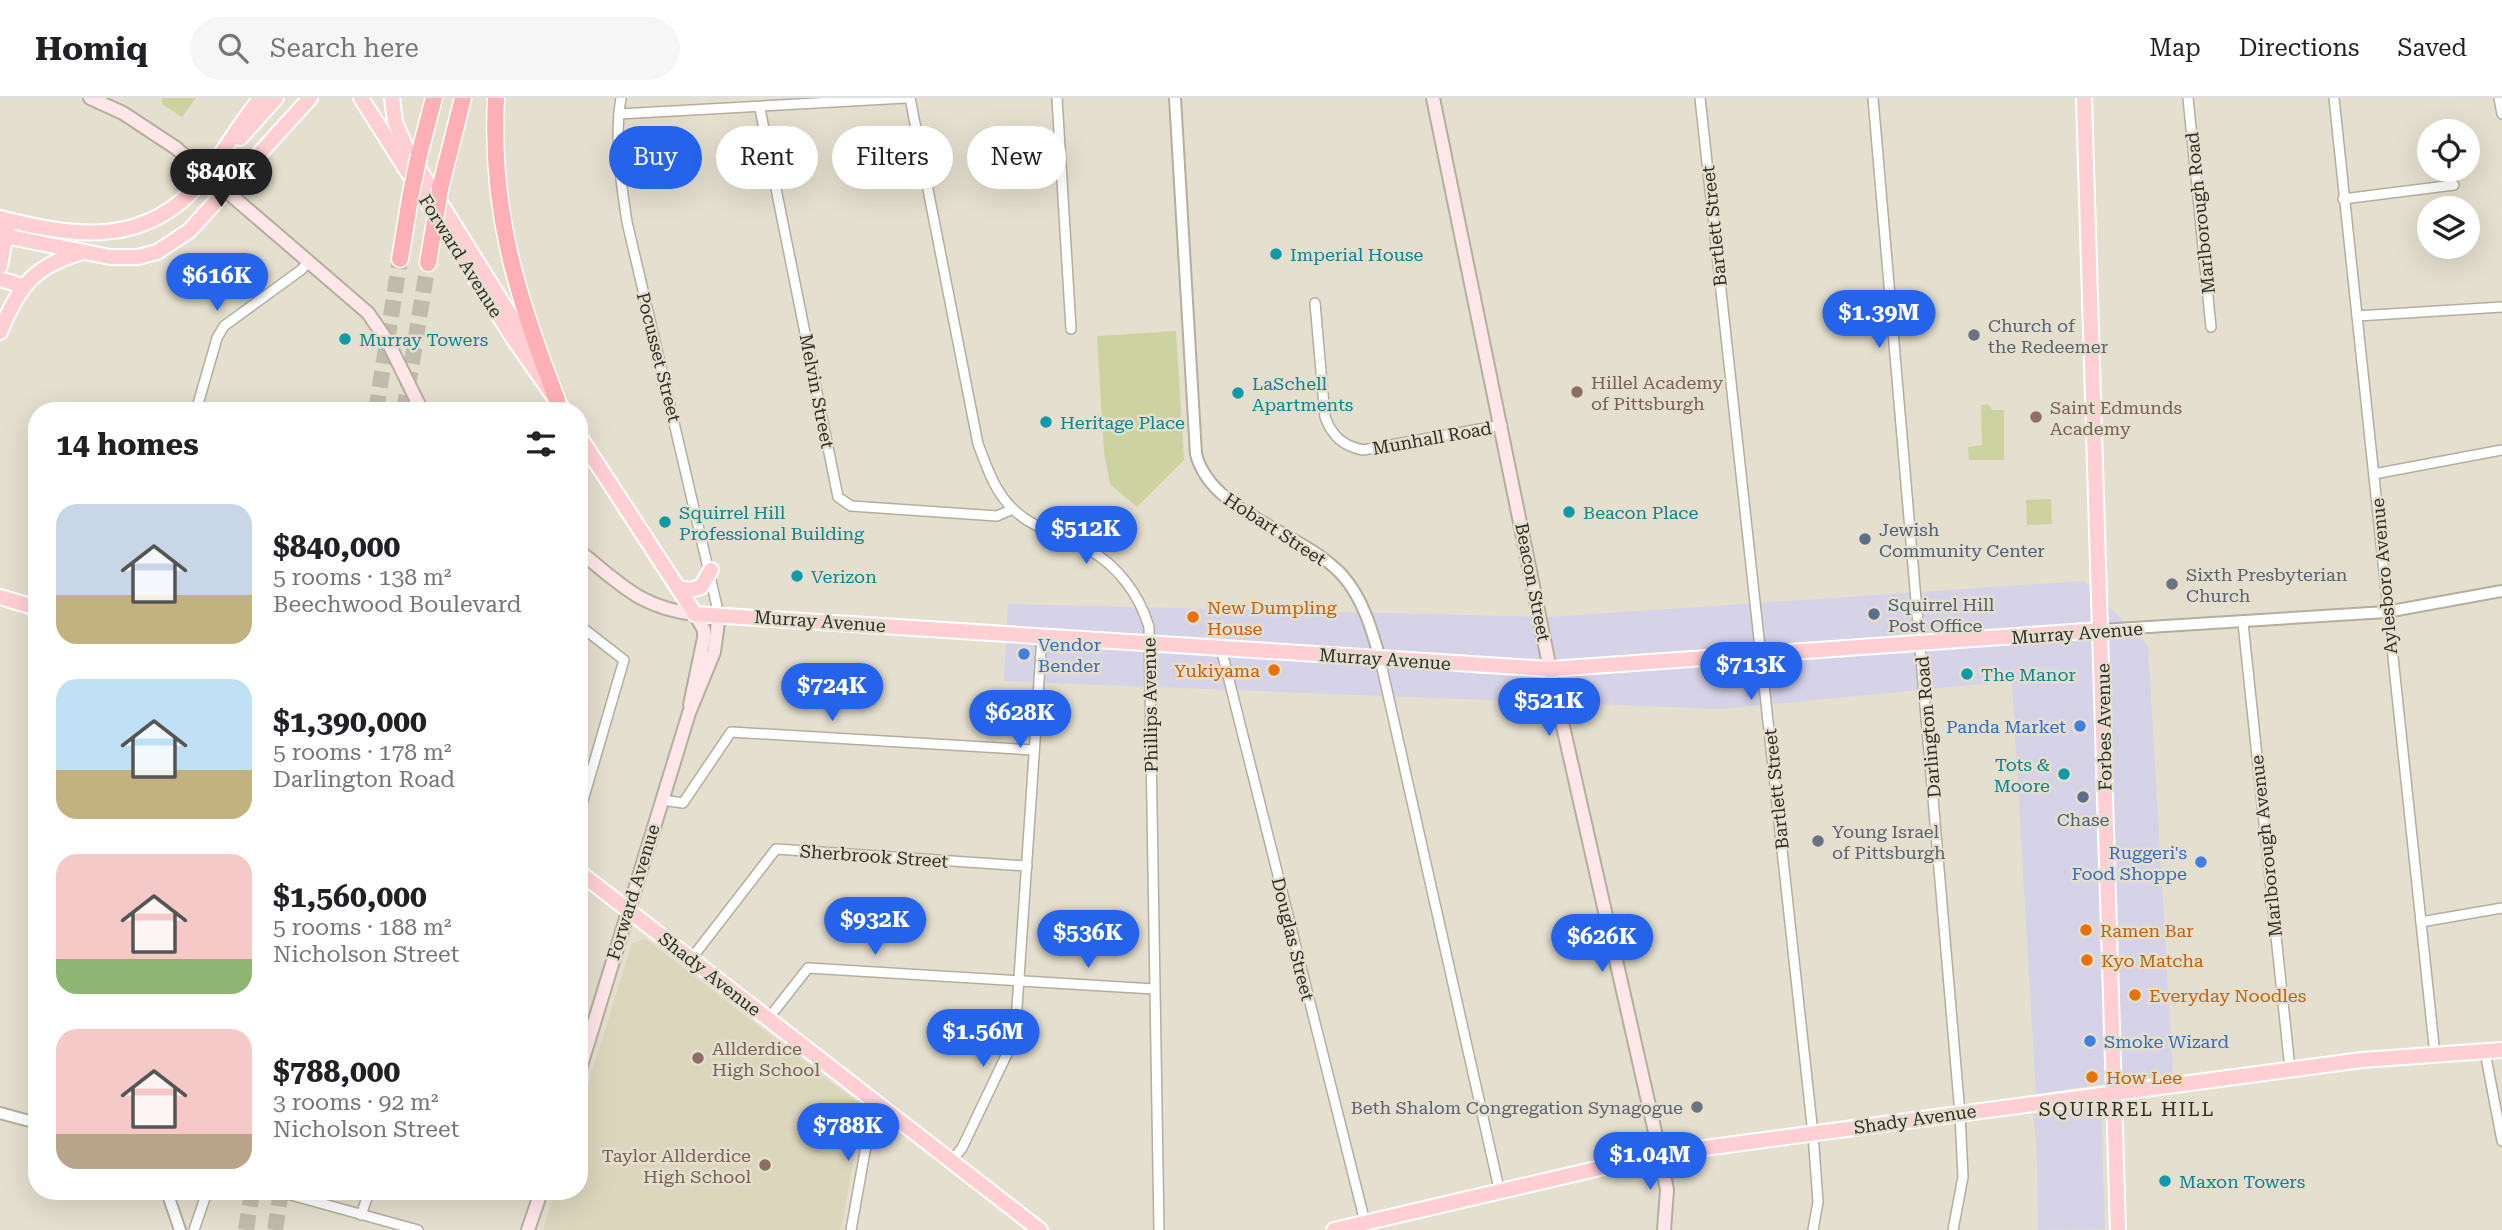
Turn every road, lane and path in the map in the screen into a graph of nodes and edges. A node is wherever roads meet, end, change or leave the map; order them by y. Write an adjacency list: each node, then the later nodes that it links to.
1 (90, 98): 21 (main road)
2 (261, 98): 25 (main road)
3 (276, 98): 25 (main road)
4 (310, 98): 30 (main road)
5 (360, 98): 45 (main road, Forward Avenue)
6 (392, 98): 46 (main road)
7 (433, 98): 31 (highway, bridge)
8 (463, 98): 33 (highway, bridge)
9 (496, 98): 47 (highway)
10 (621, 98): 23 (street, Pocusset Street)
11 (908, 98): 22 (street); 52 (street, Phillips Avenue)
12 (1057, 98): 41 (street)
13 (1175, 98): 71 (street, Hobart Street)
14 (1433, 98): 48 (main road, Beacon Street)
15 (1700, 98): 70 (street, Bartlett Street)
16 (1873, 98): 68 (street, Darlington Road)
17 (2084, 98): 63 (main road, Forbes Avenue)
18 (2189, 98): 40 (street, Marlborough Road)
19 (2334, 98): 27 (street, Aylesboro Avenue)
20 (2499, 98): 24 (street)
21 (117, 103): 32 (main road, bridge)
22 (760, 109): 23 (street); 52 (street, Melvin Street)
23 (618, 114): 54 (street, Pocusset Street)
24 (2502, 114)
25 (201, 181): 28 (main road)
26 (2454, 185): 27 (street)
27 (2343, 199): 39 (street, Aylesboro Avenue)
28 (4, 219): 29 (main road)
29 (3, 236): 30 (main road); 34 (main road)
30 (85, 252): 36 (main road)
31 (400, 259)
32 (309, 261): 43 (street); 44 (main road)
33 (428, 263)
34 (0, 266)
35 (0, 279): 36 (main road)
36 (23, 286): 42 (main road)
37 (1315, 303): 48 (street, Munhall Road)
38 (2502, 307): 39 (street)
39 (2357, 316): 51 (street, Aylesboro Avenue)
40 (2211, 327)
41 (1071, 329)
42 (0, 332)
43 (198, 402)
44 (412, 402)
45 (558, 402)
46 (559, 402)
47 (559, 402)
48 (1502, 425): 72 (main road, Beacon Street)
49 (588, 450): 55 (main road)
50 (2502, 450): 51 (street)
51 (2374, 474): 59 (street, Aylesboro Avenue)
52 (1013, 509): 67 (street, Phillips Avenue)
53 (588, 558): 60 (main road, Murray Avenue)
54 (711, 570): 55 (main road); 61 (street, Pocusset Street)
55 (678, 588): 60 (main road)
56 (2502, 591): 59 (street, Murray Avenue)
57 (0, 597): 58 (main road)
58 (28, 605)
59 (2386, 612): 62 (street, Murray Avenue); 81 (street, Aylesboro Avenue)
60 (695, 614): 61 (main road, Murray Avenue); 66 (main road)
61 (719, 615): 65 (main road, Murray Avenue); 66 (main road, Forward Avenue); 73 (main road, Forward Avenue)
62 (2243, 623): 63 (street, Murray Avenue); 90 (street, Marlborough Avenue)
63 (2101, 630): 68 (main road, Murray Avenue); 91 (main road, Forbes Avenue)
64 (588, 632): 75 (street)
65 (1042, 637): 67 (main road, Murray Avenue); 74 (street)
66 (704, 638): 73 (main road, Forward Avenue)
67 (1150, 642): 69 (main road, Murray Avenue); 84 (street, Phillips Avenue)
68 (1921, 644): 70 (main road, Murray Avenue); 94 (street, Darlington Road)
69 (1221, 648): 71 (main road, Murray Avenue); 107 (street, Douglas Street)
70 (1761, 656): 72 (main road, Murray Avenue); 96 (street, Bartlett Street)
71 (1380, 659): 72 (main road, Murray Avenue); 100 (street, Hobart Street)
72 (1550, 669): 98 (main road, Beacon Street)
73 (689, 713): 76 (main road, Forward Avenue)
74 (1034, 750): 76 (street); 77 (street)
75 (588, 783)
76 (662, 800): 80 (main road, Forward Avenue)
77 (1027, 866): 82 (street, Sherbrook Street); 83 (street)
78 (588, 879): 80 (main road, Shady Avenue)
79 (2502, 908): 81 (street)
80 (628, 910): 82 (main road, Shady Avenue); 86 (main road, Forward Avenue)
81 (2421, 922): 89 (street, Aylesboro Avenue)
82 (691, 958): 85 (main road, Shady Avenue)
83 (1019, 981): 84 (street); 85 (street); 99 (street)
84 (1154, 989): 114 (street, Phillips Avenue)
85 (768, 1019): 92 (main road, Shady Avenue)
86 (588, 1042)
87 (2502, 1050): 88 (main road, Shady Avenue)
88 (2485, 1052): 89 (main road, Shady Avenue); 97 (street)
89 (2435, 1055): 90 (main road, Shady Avenue)
90 (2290, 1069): 91 (main road, Shady Avenue)
91 (2112, 1092): 94 (main road, Shady Avenue); 119 (main road, Forbes Avenue)
92 (874, 1101): 99 (main road, Shady Avenue); 112 (street)
93 (0, 1112): 95 (street)
94 (1960, 1114): 96 (main road, Shady Avenue); 118 (street, Darlington Road)
95 (28, 1120)
96 (1813, 1134): 98 (main road, Shady Avenue); 117 (street, Bartlett Street)
97 (2502, 1141)
98 (1660, 1154): 100 (main road, Shady Avenue); 116 (main road, Beacon Street)
99 (951, 1161): 113 (main road, Shady Avenue)
100 (1500, 1193): 107 (main road, Shady Avenue)
101 (170, 1200): 108 (street)
102 (204, 1200): 109 (street)
103 (308, 1200): 106 (street)
104 (366, 1200): 106 (street)
105 (538, 1200): 111 (main road)
106 (361, 1215): 110 (street)
107 (1366, 1226): 115 (main road, Shady Avenue)
108 (180, 1230)
109 (194, 1230)
110 (418, 1230)
111 (528, 1230)
112 (851, 1230)
113 (1040, 1230)
114 (1159, 1230)
115 (1334, 1230)
116 (1664, 1230)
117 (1813, 1230)
118 (1953, 1230)
119 (2118, 1230)

